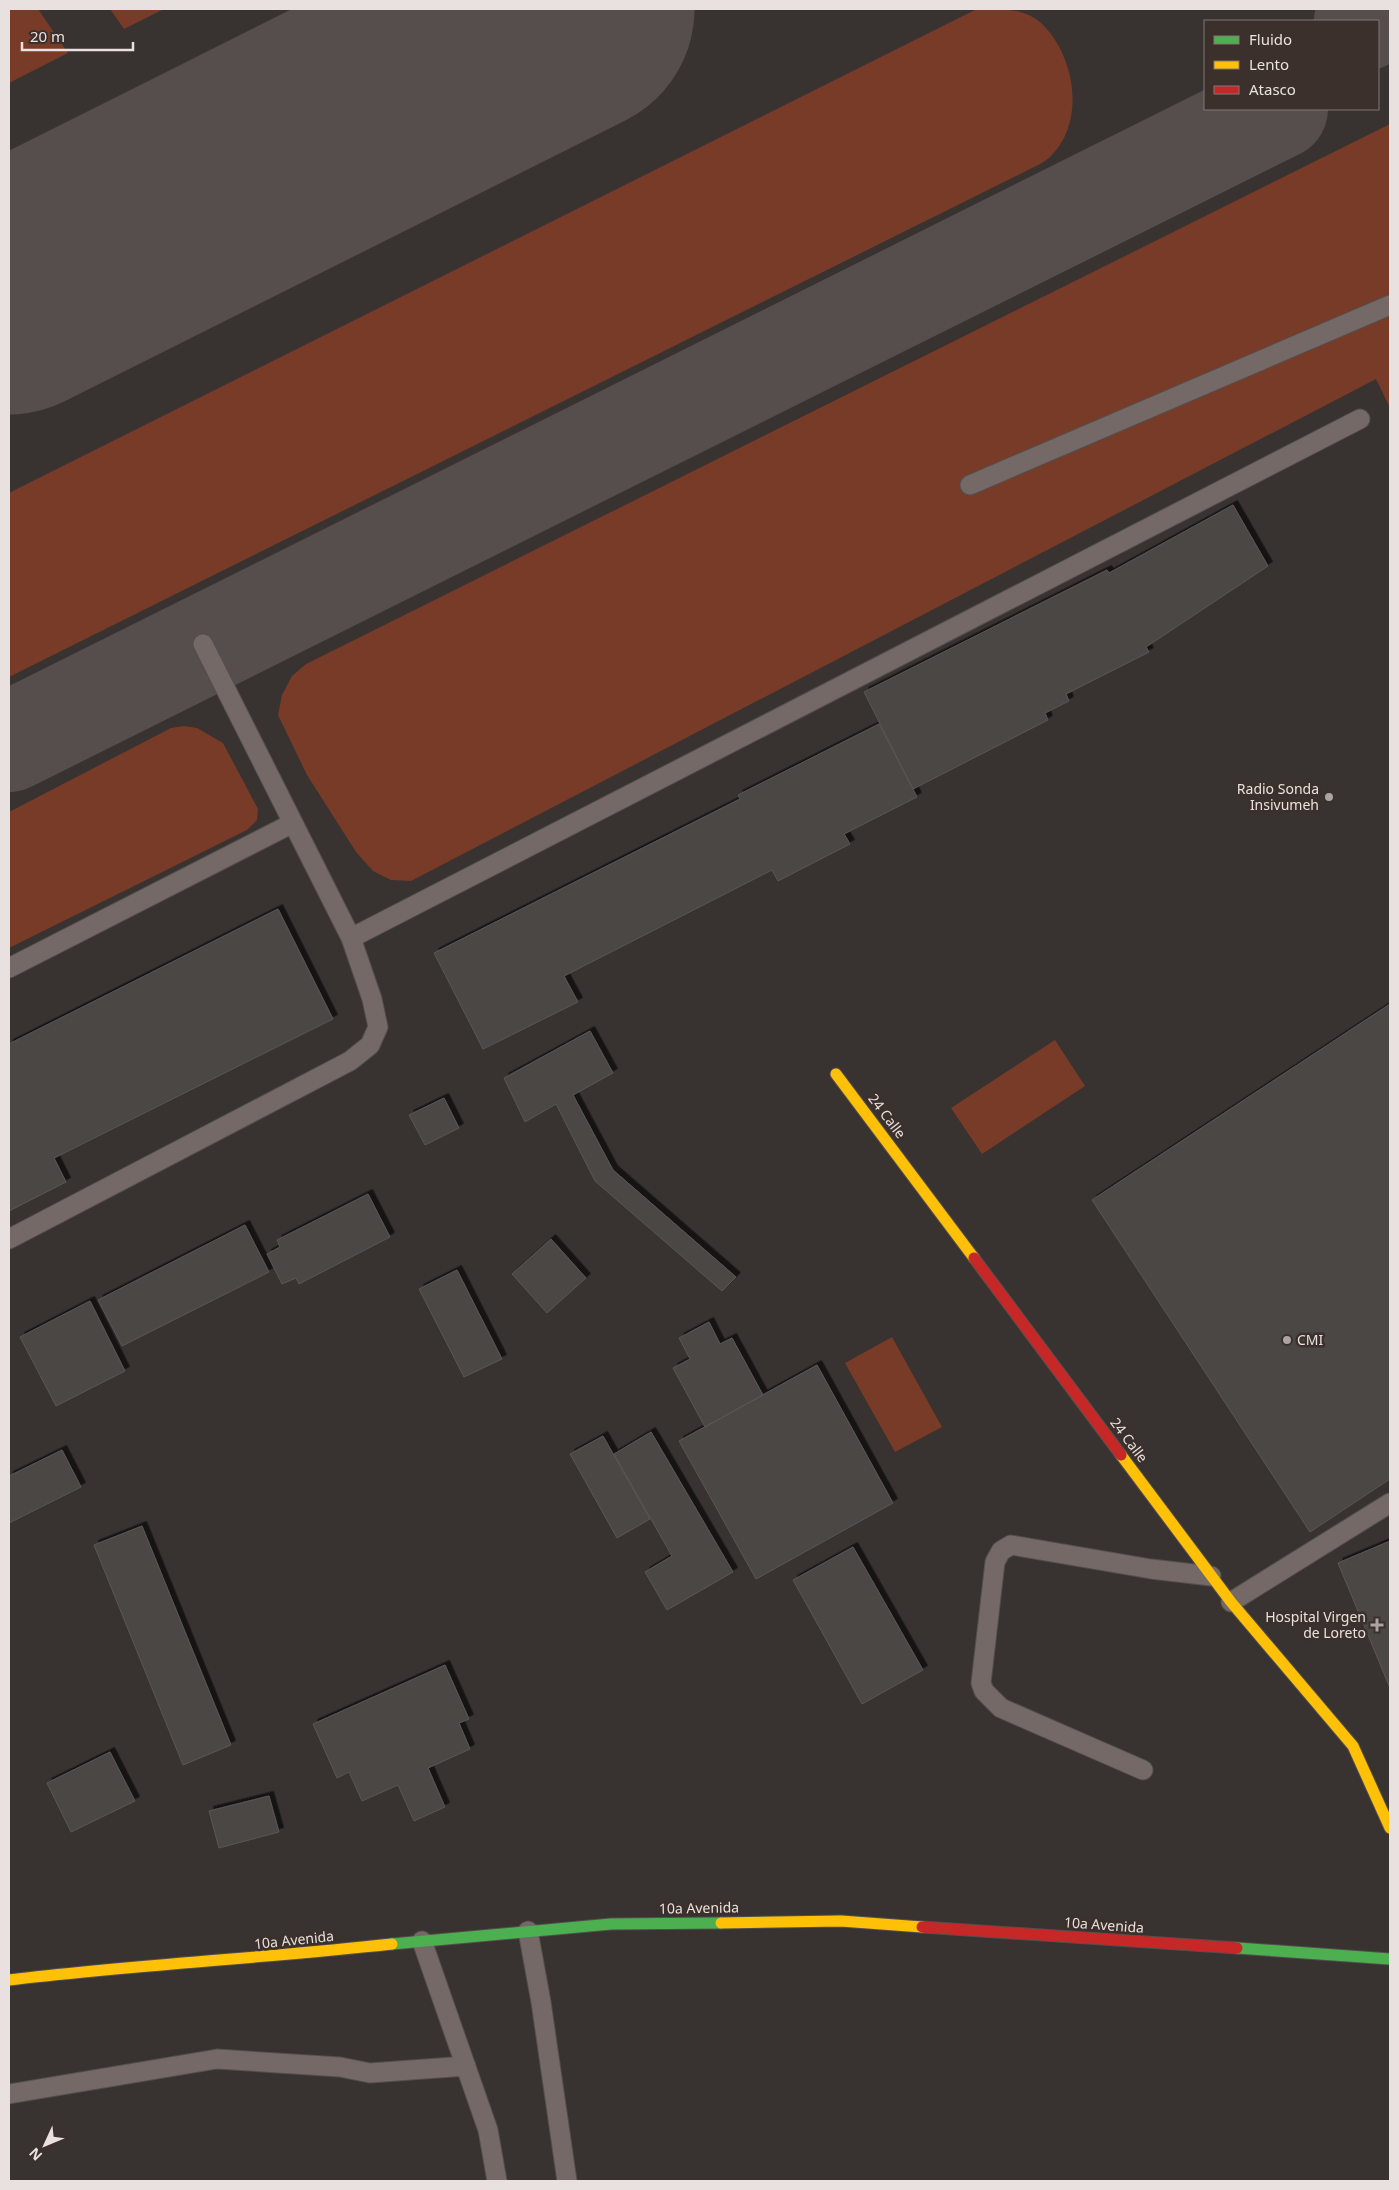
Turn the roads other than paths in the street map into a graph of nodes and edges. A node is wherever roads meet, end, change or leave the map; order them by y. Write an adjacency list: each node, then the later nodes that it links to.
1 (1390, 305): 3 (lane)
2 (1360, 419): 6 (lane)
3 (970, 485)
4 (203, 644): 5 (lane)
5 (293, 823): 6 (lane); 7 (lane)
6 (351, 938): 9 (lane)
7 (9, 968)
8 (836, 1074): 11 (main road, 24 Calle)
9 (9, 1239)
10 (1390, 1503): 12 (lane)
11 (1211, 1576): 12 (main road, 24 Calle); 13 (lane)
12 (1231, 1602): 14 (main road, 24 Calle)
13 (1143, 1770)
14 (1390, 1828)
15 (528, 1931): 16 (main road, 10a Avenida); 17 (main road, 10a Avenida); 22 (lane)
16 (422, 1941): 18 (main road, 10a Avenida); 19 (lane)
17 (1390, 1960)
18 (9, 1980)
19 (466, 2066): 20 (lane); 21 (lane)
20 (9, 2094)
21 (497, 2181)
22 (566, 2181)

